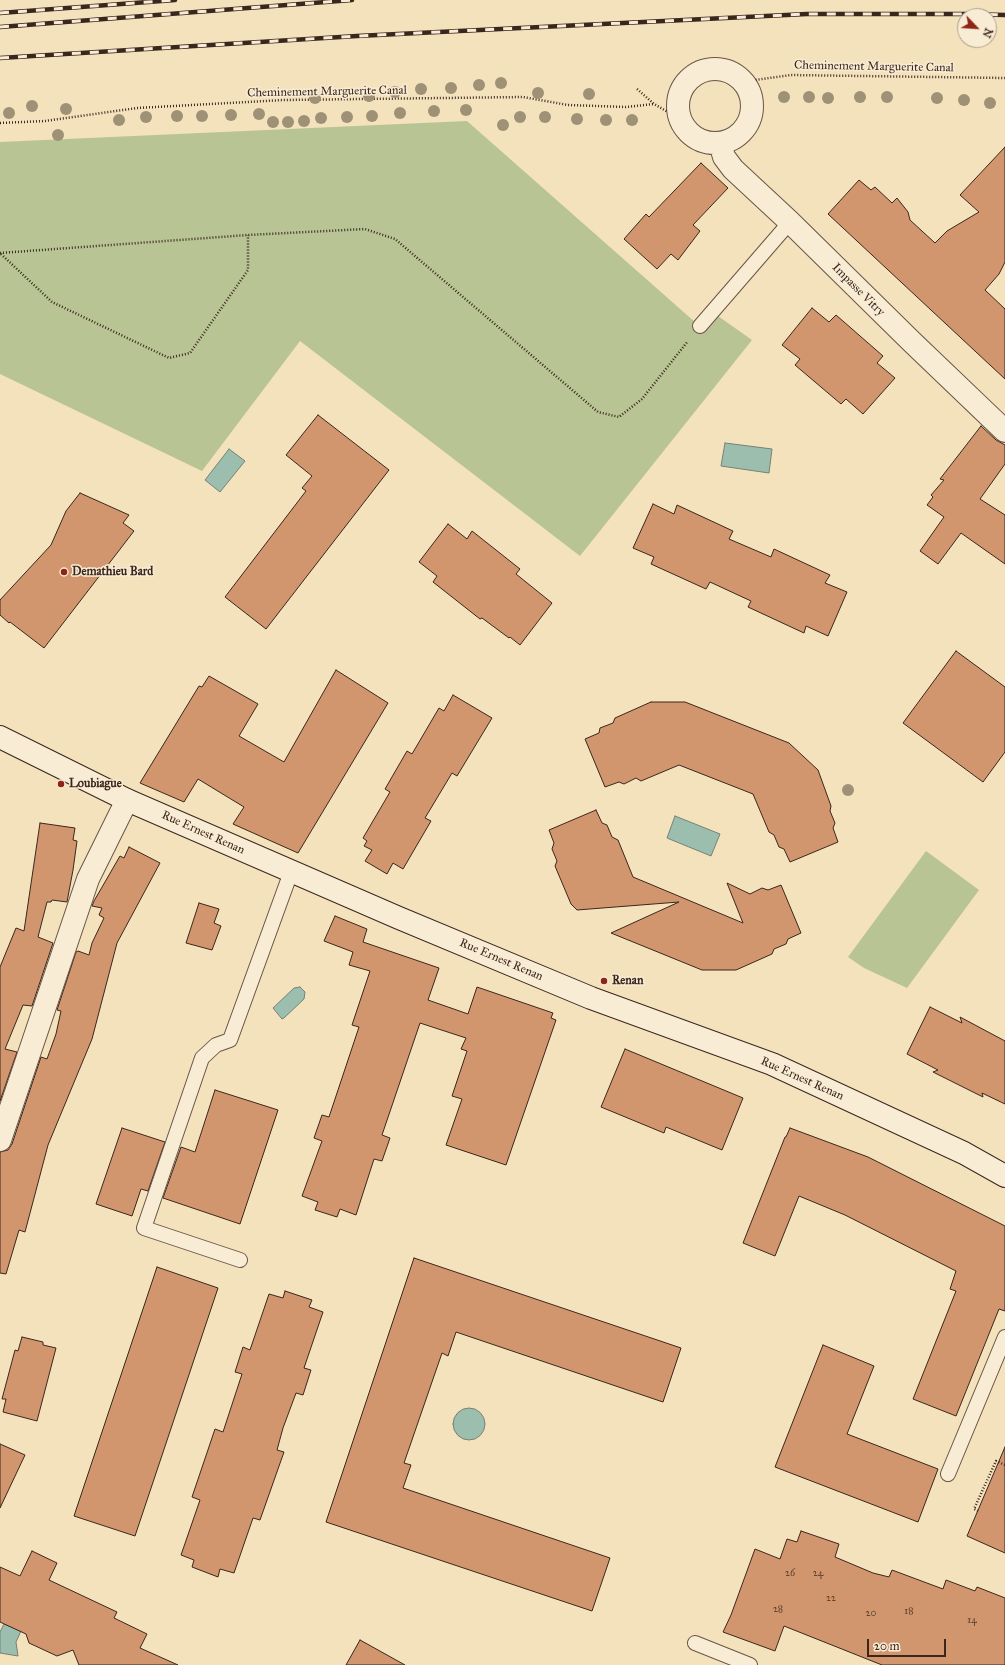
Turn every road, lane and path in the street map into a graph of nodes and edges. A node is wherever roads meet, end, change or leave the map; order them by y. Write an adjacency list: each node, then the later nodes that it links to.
1 (1005, 78): 2 (path, Cheminement Marguerite Canal)
2 (746, 88): 5 (street); 7 (street)
3 (637, 90): 4 (path)
4 (654, 104): 5 (path); 6 (path, Cheminement Marguerite Canal)
5 (678, 115): 7 (street)
6 (0, 124)
7 (720, 143): 8 (street, Impasse Vitry)
8 (790, 222): 11 (lane); 12 (street, Impasse Vitry)
9 (248, 235): 10 (path); 10 (path); 11 (path)
10 (0, 253)
11 (700, 326)
12 (1005, 431)
13 (0, 737): 14 (street, Rue Ernest Renan)
14 (127, 800): 15 (street, Rue Ernest Renan); 16 (street)
15 (291, 872): 17 (street, Rue Ernest Renan); 18 (lane)
16 (0, 1140)
17 (1005, 1176)
18 (240, 1260)
19 (1005, 1337): 21 (lane)
20 (1005, 1465): 22 (path)
21 (948, 1474)
22 (978, 1511)
23 (696, 1643): 24 (lane)
24 (750, 1665)

